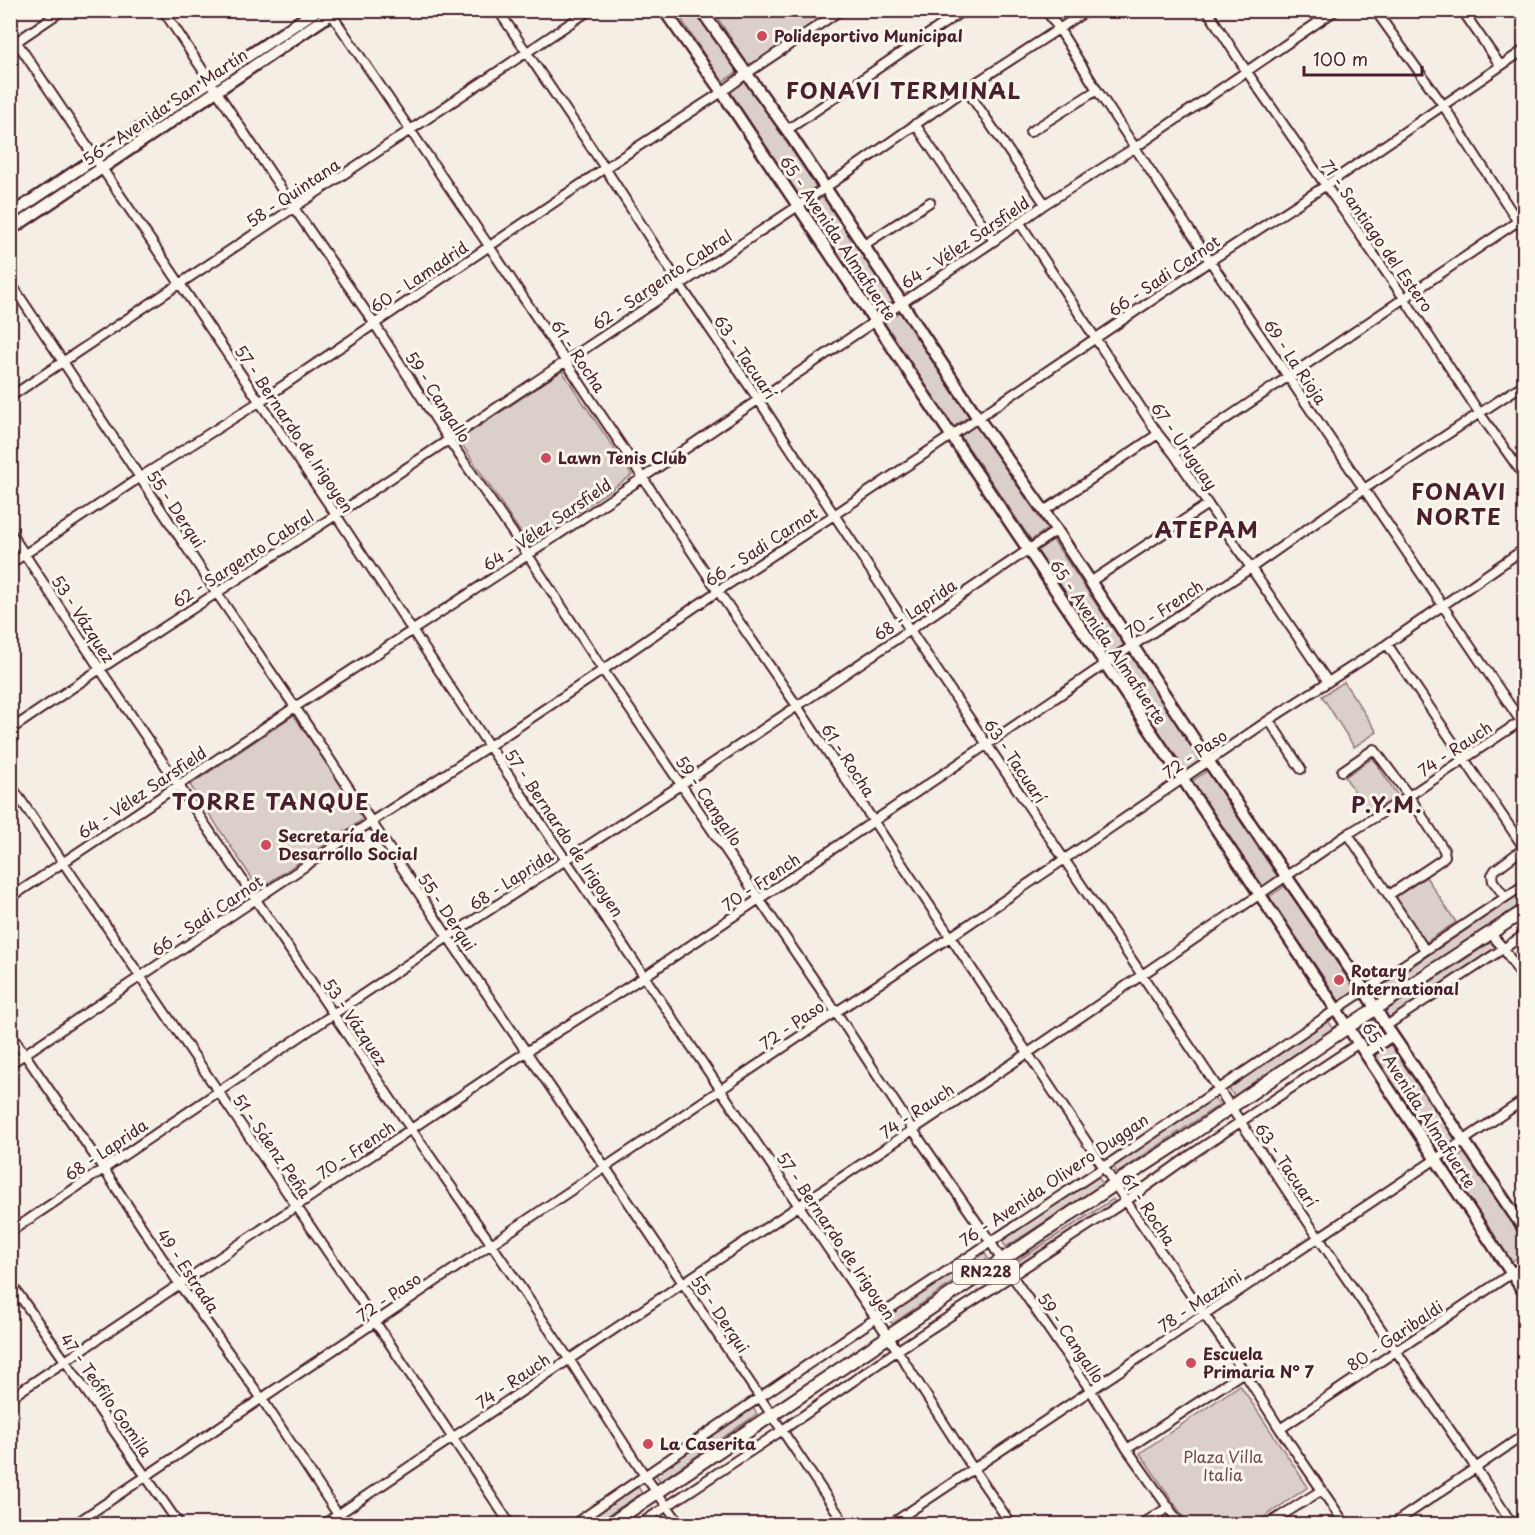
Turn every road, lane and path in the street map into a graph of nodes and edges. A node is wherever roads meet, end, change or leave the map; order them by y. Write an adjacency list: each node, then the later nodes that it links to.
1 (63, 10): 19 (street)
2 (162, 10): 25 (street, 59 - Cangallo)
3 (317, 10): 25 (main road, 56 - Avenida San Martín)
4 (498, 10): 21 (street, 63 - Tacuarí)
5 (590, 10): 21 (street, 58 - Quintana)
6 (664, 10): 28 (main road, 65 - Avenida Almafuerte)
7 (701, 10): 24 (main road, 65 - Avenida Almafuerte)
8 (841, 10): 24 (street, 60 - Lamadrid)
9 (964, 10): 31 (street)
10 (1046, 10): 17 (street, 69 - La Rioja)
11 (1088, 10): 17 (street, 62 - Sargento Cabral)
12 (1207, 10): 23 (street, 71 - Santiago del Estero)
13 (1336, 10): 23 (street, 64 - Vélez Sarsfield)
14 (1375, 10): 29 (street)
15 (1462, 10): 22 (street)
16 (333, 12): 25 (main road, 56 - Avenida San Martín); 32 (street, 61 - Rocha)
17 (1059, 29): 26 (street, 62 - Sargento Cabral); 27 (street, 69 - La Rioja)
18 (10, 32): 19 (street, 57 - Bernardo de Irigoyen)
19 (14, 44): 35 (street, 57 - Bernardo de Irigoyen)
20 (1524, 50): 22 (street, 66 - Sadi Carnot)
21 (526, 53): 32 (street, 58 - Quintana); 37 (street, 63 - Tacuarí)
22 (1500, 65): 29 (street, 66 - Sadi Carnot)
23 (1247, 72): 34 (street, 64 - Vélez Sarsfield); 38 (street, 71 - Santiago del Estero)
24 (746, 74): 28 (street, 60 - Lamadrid); 31 (main road, 65 - Avenida Almafuerte)
25 (213, 86): 35 (main road, 56 - Avenida San Martín); 36 (main road, 56 - Avenida San Martín); 43 (street, 59 - Cangallo)
26 (966, 89): 30 (street, 62 - Sargento Cabral); 41 (street)
27 (1097, 90): 33 (street); 34 (street, 69 - La Rioja)
28 (722, 92): 37 (street, 60 - Lamadrid); 42 (main road, 65 - Avenida Almafuerte)
29 (1443, 105): 38 (street, 66 - Sadi Carnot); 45 (street)
30 (915, 124): 39 (street, 62 - Sargento Cabral); 49 (street)
31 (787, 130): 39 (main road, 65 - Avenida Almafuerte)
32 (411, 131): 43 (street, 58 - Quintana); 51 (street, 61 - Rocha)
33 (1030, 132)
34 (1136, 147): 41 (street, 64 - Vélez Sarsfield); 52 (street, 69 - La Rioja)
35 (95, 157): 36 (street, 57 - Bernardo de Irigoyen); 44 (main road, 56 - Avenida San Martín)
36 (102, 167): 47 (main road, 56 - Avenida San Martín); 54 (street, 57 - Bernardo de Irigoyen)
37 (605, 168): 51 (street, 60 - Lamadrid); 55 (street, 63 - Tacuarí)
38 (1325, 186): 52 (street, 66 - Sadi Carnot); 56 (street, 71 - Santiago del Estero)
39 (825, 188): 42 (street, 62 - Sargento Cabral); 50 (main road, 65 - Avenida Almafuerte)
40 (930, 202): 50 (street)
41 (1045, 204): 46 (street, 64 - Vélez Sarsfield)
42 (798, 206): 55 (street, 62 - Sargento Cabral); 58 (main road, 65 - Avenida Almafuerte)
43 (294, 208): 54 (street, 58 - Quintana); 59 (street, 59 - Cangallo)
44 (10, 215)
45 (1521, 219): 48 (street); 56 (street)
46 (1020, 223): 49 (street, 64 - Vélez Sarsfield); 60 (street, 67 - Uruguay)
47 (10, 230)
48 (1524, 231)
49 (994, 241): 57 (street, 64 - Vélez Sarsfield)
50 (864, 245): 57 (main road, 65 - Avenida Almafuerte)
51 (489, 246): 59 (street, 60 - Lamadrid); 62 (street, 61 - Rocha)
52 (1210, 261): 60 (street, 66 - Sadi Carnot); 63 (street, 69 - La Rioja)
53 (10, 282): 61 (street, 55 - Derqui)
54 (180, 284): 61 (street, 58 - Quintana); 67 (street, 57 - Bernardo de Irigoyen)
55 (680, 285): 62 (street, 62 - Sargento Cabral); 66 (street, 63 - Tacuarí)
56 (1404, 298): 63 (street); 68 (street, 71 - Santiago del Estero)
57 (901, 303): 58 (street, 64 - Vélez Sarsfield); 69 (main road, 65 - Avenida Almafuerte)
58 (875, 321): 66 (street, 64 - Vélez Sarsfield); 71 (main road, 65 - Avenida Almafuerte)
59 (374, 323): 67 (street, 60 - Lamadrid); 72 (street, 59 - Cangallo)
60 (1096, 338): 69 (street, 66 - Sadi Carnot); 70 (street, 67 - Uruguay)
61 (63, 361): 65 (street, 58 - Quintana); 76 (street, 55 - Derqui)
62 (566, 361): 72 (street, 62 - Sargento Cabral); 75 (street, 61 - Rocha)
63 (1288, 376): 73 (street); 77 (street, 69 - La Rioja)
64 (1524, 384): 68 (street, 70 - French)
65 (10, 397)
66 (758, 399): 75 (street, 64 - Vélez Sarsfield); 81 (street, 63 - Tacuarí)
67 (258, 402): 76 (street, 60 - Lamadrid); 80 (street, 57 - Bernardo de Irigoyen)
68 (1480, 414): 74 (street, 71 - Santiago del Estero); 77 (street, 70 - French)
69 (978, 418): 71 (street, 66 - Sadi Carnot); 79 (main road, 65 - Avenida Almafuerte)
70 (1158, 434): 73 (street, 67 - Uruguay); 79 (street)
71 (951, 435): 81 (street, 66 - Sadi Carnot); 85 (main road, 65 - Avenida Almafuerte)
72 (449, 440): 80 (street, 62 - Sargento Cabral); 87 (street, 59 - Cangallo)
73 (1174, 454): 78 (street, 67 - Uruguay)
74 (1524, 476)
75 (643, 477): 87 (street, 64 - Vélez Sarsfield); 91 (street, 61 - Rocha)
76 (139, 478): 86 (street, 60 - Lamadrid); 92 (street, 55 - Derqui)
77 (1364, 489): 89 (street, 70 - French); 93 (street, 69 - La Rioja)
78 (1208, 504): 89 (street, 67 - Uruguay); 90 (street)
79 (1044, 511): 83 (main road, 65 - Avenida Almafuerte)
80 (336, 515): 92 (street, 62 - Sargento Cabral); 95 (street, 57 - Bernardo de Irigoyen)
81 (834, 515): 91 (street, 66 - Sadi Carnot); 94 (street, 63 - Tacuarí)
82 (10, 531): 86 (street, 53 - Vázquez)
83 (1056, 531): 85 (street, 68 - Laprida); 90 (main road, 65 - Avenida Almafuerte)
84 (1524, 549): 93 (street, 72 - Paso)
85 (1028, 550): 94 (street, 68 - Laprida); 98 (main road, 65 - Avenida Almafuerte)
86 (25, 554): 88 (street, 60 - Lamadrid); 99 (street, 53 - Vázquez)
87 (528, 555): 95 (street, 64 - Vélez Sarsfield); 100 (street, 59 - Cangallo)
88 (10, 564)
89 (1251, 568): 97 (street, 70 - French); 101 (street, 67 - Uruguay)
90 (1090, 582): 97 (main road, 65 - Avenida Almafuerte)
91 (718, 591): 100 (street, 66 - Sadi Carnot); 102 (street, 61 - Rocha)
92 (216, 592): 99 (street, 62 - Sargento Cabral); 103 (street, 55 - Derqui)
93 (1443, 605): 96 (street, 72 - Paso); 105 (street, 69 - La Rioja)
94 (910, 630): 102 (street, 68 - Laprida); 107 (street, 63 - Tacuarí)
95 (413, 631): 103 (street, 64 - Vélez Sarsfield); 108 (street, 57 - Bernardo de Irigoyen)
96 (1387, 644): 101 (street, 72 - Paso); 109 (street)
97 (1132, 646): 98 (street, 70 - French); 110 (main road, 65 - Avenida Almafuerte)
98 (1106, 665): 107 (street, 70 - French); 113 (main road, 65 - Avenida Almafuerte)
99 (100, 669): 106 (street, 62 - Sargento Cabral); 116 (street, 53 - Vázquez)
100 (603, 670): 108 (street, 66 - Sadi Carnot); 115 (street, 59 - Cangallo)
101 (1328, 682): 104 (street, 72 - Paso)
102 (797, 706): 115 (street, 68 - Laprida); 119 (street, 61 - Rocha)
103 (295, 707): 116 (street, 64 - Vélez Sarsfield); 118 (street, 55 - Derqui)
104 (1269, 720): 110 (street, 72 - Paso); 111 (street)
105 (1523, 722): 109 (street, 74 - Rauch)
106 (10, 730)
107 (988, 745): 119 (street, 70 - French); 122 (street, 63 - Tacuarí)
108 (489, 746): 118 (street, 66 - Sadi Carnot); 123 (street, 57 - Bernardo de Irigoyen)
109 (1465, 759): 117 (street, 74 - Rauch); 121 (street)
110 (1209, 762): 113 (street, 72 - Paso); 125 (main road, 65 - Avenida Almafuerte)
111 (1301, 768)
112 (1342, 771): 117 (street)
113 (1183, 778): 122 (street, 72 - Paso); 127 (main road, 65 - Avenida Almafuerte)
114 (10, 784): 124 (street, 51 - Sáenz Peña)
115 (682, 784): 123 (street, 68 - Laprida); 132 (street, 59 - Cangallo)
116 (179, 785): 124 (street, 64 - Vélez Sarsfield); 131 (street, 53 - Vázquez)
117 (1409, 796): 120 (street, 74 - Rauch); 128 (street)
118 (371, 822): 131 (street, 66 - Sadi Carnot); 136 (street, 55 - Derqui)
119 (873, 822): 132 (street, 70 - French); 137 (street, 61 - Rocha)
120 (1348, 834): 125 (street, 74 - Rauch); 128 (street)
121 (1524, 848): 129 (street)
122 (1065, 858): 137 (street, 72 - Paso); 140 (street, 63 - Tacuarí)
123 (566, 860): 136 (street, 68 - Laprida); 142 (street, 57 - Bernardo de Irigoyen)
124 (64, 861): 130 (street, 64 - Vélez Sarsfield); 141 (street, 51 - Sáenz Peña)
125 (1286, 876): 127 (street, 74 - Rauch); 144 (main road, 65 - Avenida Almafuerte)
126 (1524, 885): 129 (street, 76 - Avenida Olivero Duggan)
127 (1260, 895): 140 (street, 74 - Rauch); 145 (main road, 65 - Avenida Almafuerte)
128 (1389, 895): 139 (street)
129 (1505, 897): 139 (street, 76 - Avenida Olivero Duggan)
130 (10, 898)
131 (256, 899): 141 (street, 66 - Sadi Carnot); 148 (street, 53 - Vázquez)
132 (759, 899): 142 (street, 70 - French); 147 (street, 59 - Cangallo)
133 (1524, 911): 134 (highway, RN228)
134 (1491, 934): 138 (street); 146 (highway, RN228)
135 (1524, 935): 138 (street)
136 (448, 937): 148 (street, 68 - Laprida); 153 (street, 55 - Derqui)
137 (950, 937): 147 (street, 72 - Paso); 154 (street, 61 - Rocha)
138 (1504, 949): 143 (street); 150 (street)
139 (1425, 950): 144 (street, 76 - Avenida Olivero Duggan)
140 (1142, 974): 154 (street, 74 - Rauch); 158 (street, 63 - Tacuarí)
141 (141, 976): 156 (street, 66 - Sadi Carnot); 160 (street, 51 - Sáenz Peña)
142 (645, 976): 153 (street, 70 - French); 159 (street, 57 - Bernardo de Irigoyen)
143 (1524, 980)
144 (1365, 991): 145 (street, 76 - Avenida Olivero Duggan); 146 (main road, 65 - Avenida Almafuerte)
145 (1337, 1009): 149 (main road, 65 - Avenida Almafuerte); 158 (street, 76 - Avenida Olivero Duggan)
146 (1376, 1009): 149 (highway, RN228); 150 (main road, 65 - Avenida Almafuerte)
147 (836, 1012): 159 (street, 72 - Paso); 165 (street, 59 - Cangallo)
148 (334, 1014): 160 (street, 68 - Laprida); 164 (street, 53 - Vázquez)
149 (1348, 1026): 152 (main road, 65 - Avenida Almafuerte); 162 (highway, RN228)
150 (1389, 1031): 155 (main road); 166 (main road, 65 - Avenida Almafuerte)
151 (10, 1033): 156 (street, 49 - Estrada)
152 (1359, 1043): 155 (main road, 65 - Avenida Almafuerte); 163 (street)
153 (526, 1052): 164 (street, 70 - French); 168 (street, 55 - Derqui)
154 (1028, 1053): 165 (street, 74 - Rauch); 169 (street, 61 - Rocha)
155 (1366, 1053): 167 (main road, 65 - Avenida Almafuerte)
156 (24, 1054): 157 (street, 66 - Sadi Carnot); 170 (street, 49 - Estrada)
157 (10, 1064)
158 (1219, 1089): 162 (street, 63 - Tacuarí); 169 (street, 76 - Avenida Olivero Duggan)
159 (721, 1090): 168 (street, 72 - Paso); 174 (street, 57 - Bernardo de Irigoyen)
160 (218, 1091): 170 (street, 68 - Laprida); 173 (street, 51 - Sáenz Peña)
161 (1524, 1100): 166 (street, 78 - Mazzini)
162 (1232, 1107): 163 (street, 63 - Tacuarí); 171 (highway, RN228)
163 (1241, 1122): 172 (street); 177 (street, 63 - Tacuarí)
164 (411, 1130): 173 (street, 70 - French); 179 (street, 53 - Vázquez)
165 (913, 1130): 174 (street, 74 - Rauch); 178 (street, 59 - Cangallo)
166 (1464, 1140): 167 (street, 78 - Mazzini); 175 (main road, 65 - Avenida Almafuerte)
167 (1436, 1159): 177 (street, 78 - Mazzini); 182 (main road, 65 - Avenida Almafuerte)
168 (605, 1167): 179 (street, 72 - Paso); 185 (street, 55 - Derqui)
169 (1104, 1167): 171 (street, 61 - Rocha); 178 (street, 76 - Avenida Olivero Duggan)
170 (103, 1168): 176 (street, 68 - Laprida); 186 (street, 49 - Estrada)
171 (1115, 1184): 172 (street, 61 - Rocha); 180 (highway, RN228)
172 (1126, 1201): 183 (street); 188 (street, 61 - Rocha)
173 (297, 1206): 186 (street, 70 - French); 190 (street, 51 - Sáenz Peña)
174 (798, 1206): 185 (street, 74 - Rauch); 189 (street, 57 - Bernardo de Irigoyen)
175 (1524, 1230)
176 (10, 1232)
177 (1318, 1237): 188 (street, 78 - Mazzini); 193 (street, 63 - Tacuarí)
178 (990, 1242): 180 (street, 59 - Cangallo); 189 (street, 76 - Avenida Olivero Duggan)
179 (492, 1245): 190 (street, 72 - Paso); 194 (street, 53 - Vázquez)
180 (1002, 1262): 183 (street, 59 - Cangallo); 191 (highway, RN228)
181 (1524, 1265): 182 (street, 80 - Garibaldi)
182 (1512, 1274): 187 (main road, 65 - Avenida Almafuerte); 193 (street, 80 - Garibaldi)
183 (1012, 1275): 192 (street); 197 (street, 59 - Cangallo)
184 (10, 1282): 195 (street, 47 - Teófilo Gomila)
185 (683, 1283): 194 (street, 74 - Rauch); 198 (street, 55 - Derqui)
186 (180, 1285): 195 (street, 70 - French); 200 (street, 49 - Estrada)
187 (1524, 1292)
188 (1204, 1316): 196 (street, 61 - Rocha); 197 (street, 78 - Mazzini)
189 (876, 1318): 191 (street, 57 - Bernardo de Irigoyen); 198 (street, 76 - Avenida Olivero Duggan)
190 (376, 1323): 200 (street, 72 - Paso); 205 (street, 51 - Sáenz Peña)
191 (888, 1336): 192 (street, 57 - Bernardo de Irigoyen); 201 (highway, RN228)
192 (898, 1350): 203 (street); 208 (street, 57 - Bernardo de Irigoyen)
193 (1396, 1352): 202 (street, 80 - Garibaldi); 207 (street, 63 - Tacuarí)
194 (569, 1359): 205 (street, 74 - Rauch); 209 (street, 53 - Vázquez)
195 (66, 1361): 199 (street, 70 - French); 210 (street, 47 - Teófilo Gomila)
196 (1244, 1372): 202 (street, 61 - Rocha); 206 (street)
197 (1091, 1391): 206 (street, 59 - Cangallo); 208 (street, 78 - Mazzini)
198 (759, 1397): 201 (street, 55 - Derqui); 209 (street, 76 - Avenida Olivero Duggan)
199 (10, 1398)
200 (262, 1399): 210 (street, 72 - Paso); 215 (street, 49 - Estrada)
201 (772, 1416): 203 (street, 55 - Derqui); 212 (highway, RN228)
202 (1280, 1429): 211 (street, 61 - Rocha)
203 (781, 1431): 213 (street); 225 (street, 55 - Derqui)
204 (1524, 1435): 207 (street)
205 (453, 1437): 215 (street, 74 - Rauch); 220 (street, 51 - Sáenz Peña)
206 (1127, 1449): 214 (street, 59 - Cangallo)
207 (1476, 1468): 232 (street); 233 (street, 63 - Tacuarí)
208 (974, 1470): 226 (street, 78 - Mazzini); 227 (street, 57 - Bernardo de Irigoyen)
209 (645, 1476): 212 (street, 53 - Vázquez); 221 (street, 76 - Avenida Olivero Duggan)
210 (147, 1477): 216 (street, 72 - Paso); 217 (street, 47 - Teófilo Gomila)
211 (1322, 1490): 230 (street); 231 (street, 61 - Rocha)
212 (657, 1492): 213 (street, 53 - Vázquez); 222 (highway, RN228)
213 (667, 1506): 223 (street); 224 (street, 53 - Vázquez)
214 (1169, 1507): 228 (street); 229 (street, 59 - Cangallo)
215 (337, 1515): 218 (street, 74 - Rauch); 219 (street, 49 - Estrada)
216 (75, 1524)
217 (179, 1524)
218 (324, 1524)
219 (344, 1524)
220 (510, 1524)
221 (574, 1524)
222 (610, 1524)
223 (640, 1524)
224 (680, 1524)
225 (845, 1524)
226 (891, 1524)
227 (1011, 1524)
228 (1142, 1524)
229 (1180, 1524)
230 (1268, 1524)
231 (1345, 1524)
232 (1393, 1524)
233 (1512, 1524)

